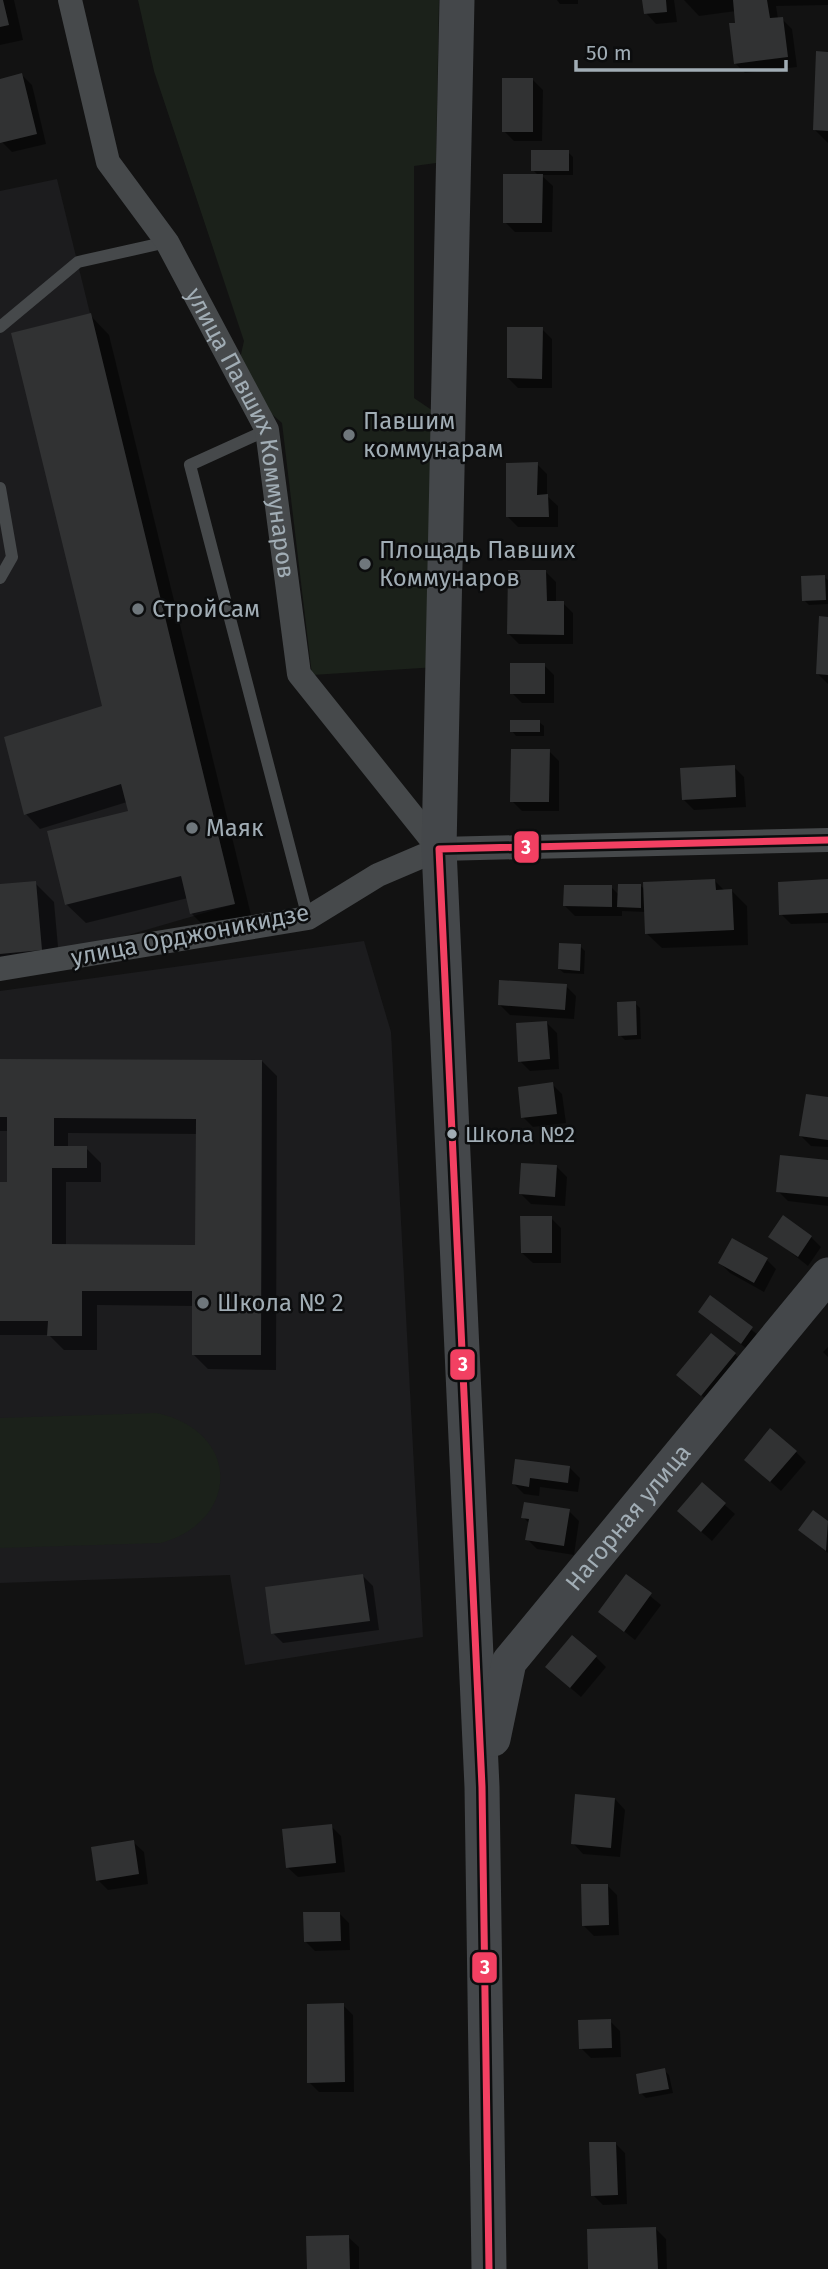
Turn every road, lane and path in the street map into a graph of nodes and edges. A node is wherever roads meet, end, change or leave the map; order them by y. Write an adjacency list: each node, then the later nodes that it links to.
1 (70, 0): 3 (street, улица Павших Коммунаров)
2 (457, 0): 9 (street)
3 (167, 242): 4 (lane); 5 (street, улица Павших Коммунаров)
4 (0, 327)
5 (267, 430): 9 (street, улица Павших Коммунаров); 10 (lane)
6 (0, 488): 7 (lane)
7 (0, 578)
8 (828, 840): 9 (street, улица Орджоникидзе)
9 (439, 849): 10 (street, улица Орджоникидзе); 13 (street)
10 (308, 918): 11 (street, улица Орджоникидзе)
11 (0, 969)
12 (828, 1275): 13 (street, Нагорная улица)
13 (482, 1787): 14 (street)
14 (489, 2269)

